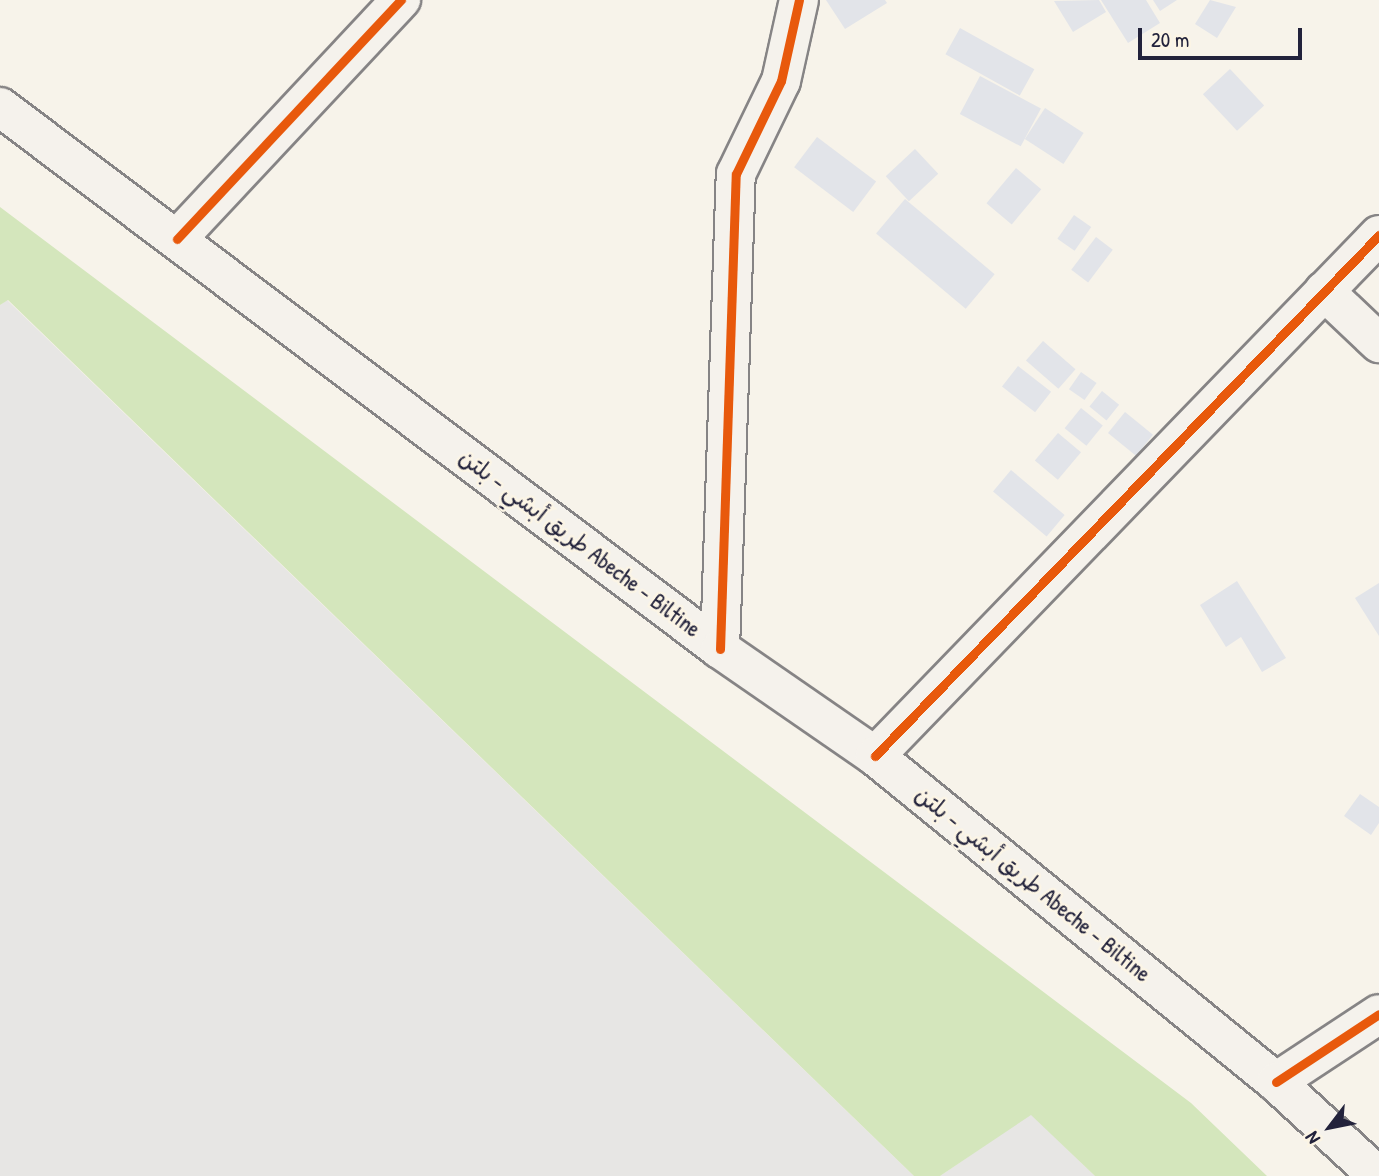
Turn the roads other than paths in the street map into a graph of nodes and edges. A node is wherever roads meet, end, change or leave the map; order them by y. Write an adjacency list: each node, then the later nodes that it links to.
1 (401, 0): 5 (street)
2 (799, 0): 8 (street)
3 (0, 107): 5 (street, طريق أبشي - بلتن Abeche - Biltine)
4 (1379, 235): 6 (street)
5 (177, 239): 8 (street, طريق أبشي - بلتن Abeche - Biltine)
6 (1324, 291): 7 (street); 9 (street)
7 (1379, 343)
8 (720, 649): 9 (street, طريق أبشي - بلتن Abeche - Biltine)
9 (875, 756): 11 (street, طريق أبشي - بلتن Abeche - Biltine)
10 (1379, 1014): 11 (street)
11 (1276, 1082): 12 (street, طريق أبشي - بلتن Abeche - Biltine)
12 (1378, 1176)

